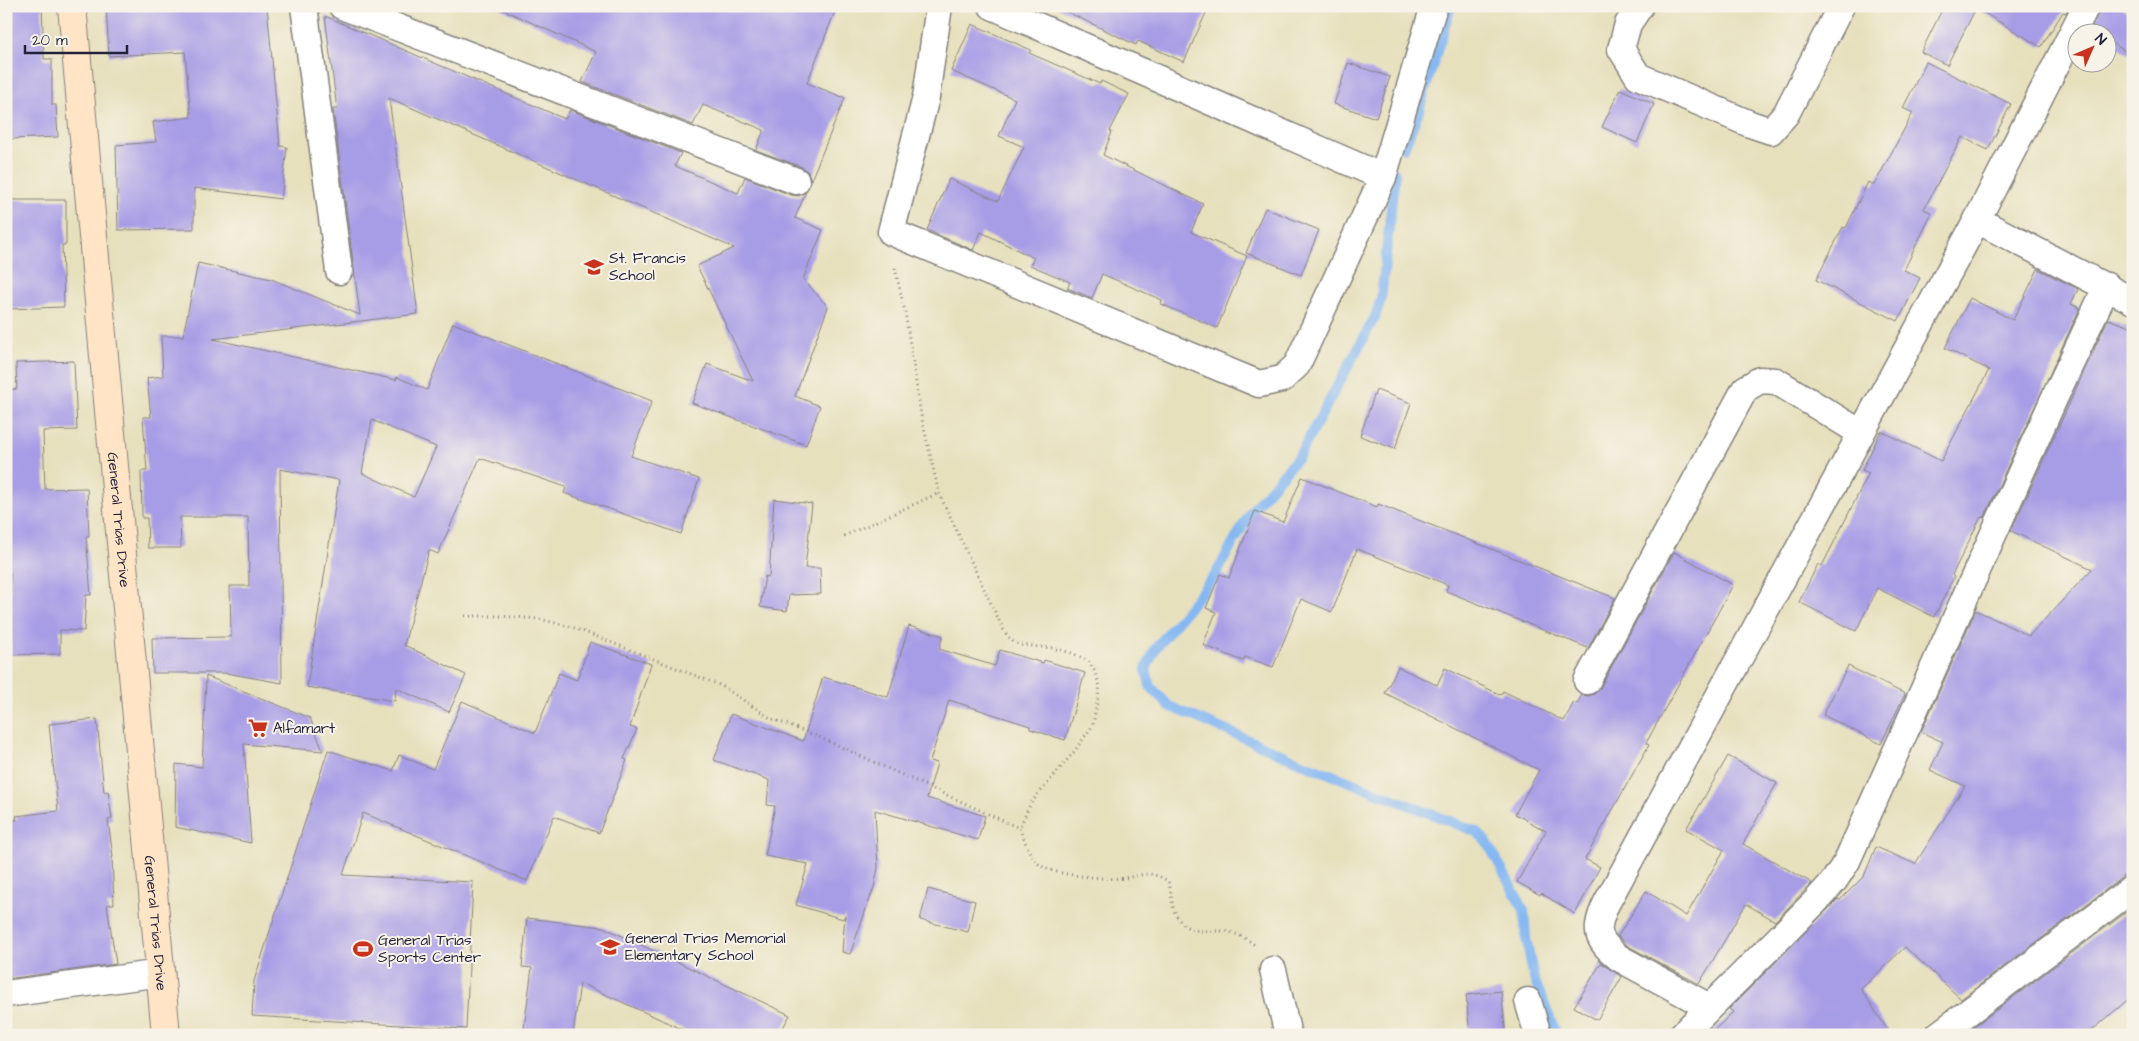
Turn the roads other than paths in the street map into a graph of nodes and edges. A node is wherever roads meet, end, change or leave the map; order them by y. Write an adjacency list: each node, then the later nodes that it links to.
1 (72, 6): 20 (main road, General Trias Drive)
2 (304, 6): 13 (street)
3 (342, 6): 11 (street)
4 (939, 6): 10 (street)
5 (992, 6): 10 (street)
6 (1434, 6): 10 (street)
7 (1640, 6): 8 (street)
8 (1841, 6)
9 (2086, 6): 12 (street)
10 (1383, 177)
11 (796, 181)
12 (1977, 220): 14 (street); 16 (street)
13 (339, 271)
14 (2107, 286): 15 (street); 23 (street)
15 (2133, 301)
16 (1861, 433): 17 (street); 23 (street)
17 (1587, 681)
18 (2133, 888): 28 (street)
19 (1273, 970): 25 (street)
20 (161, 973): 21 (street); 24 (main road, General Trias Drive)
21 (6, 994)
22 (1528, 1001): 26 (street)
23 (1708, 1007): 27 (street)
24 (166, 1035)
25 (1288, 1035)
26 (1538, 1035)
27 (1682, 1035)
28 (1938, 1035)

